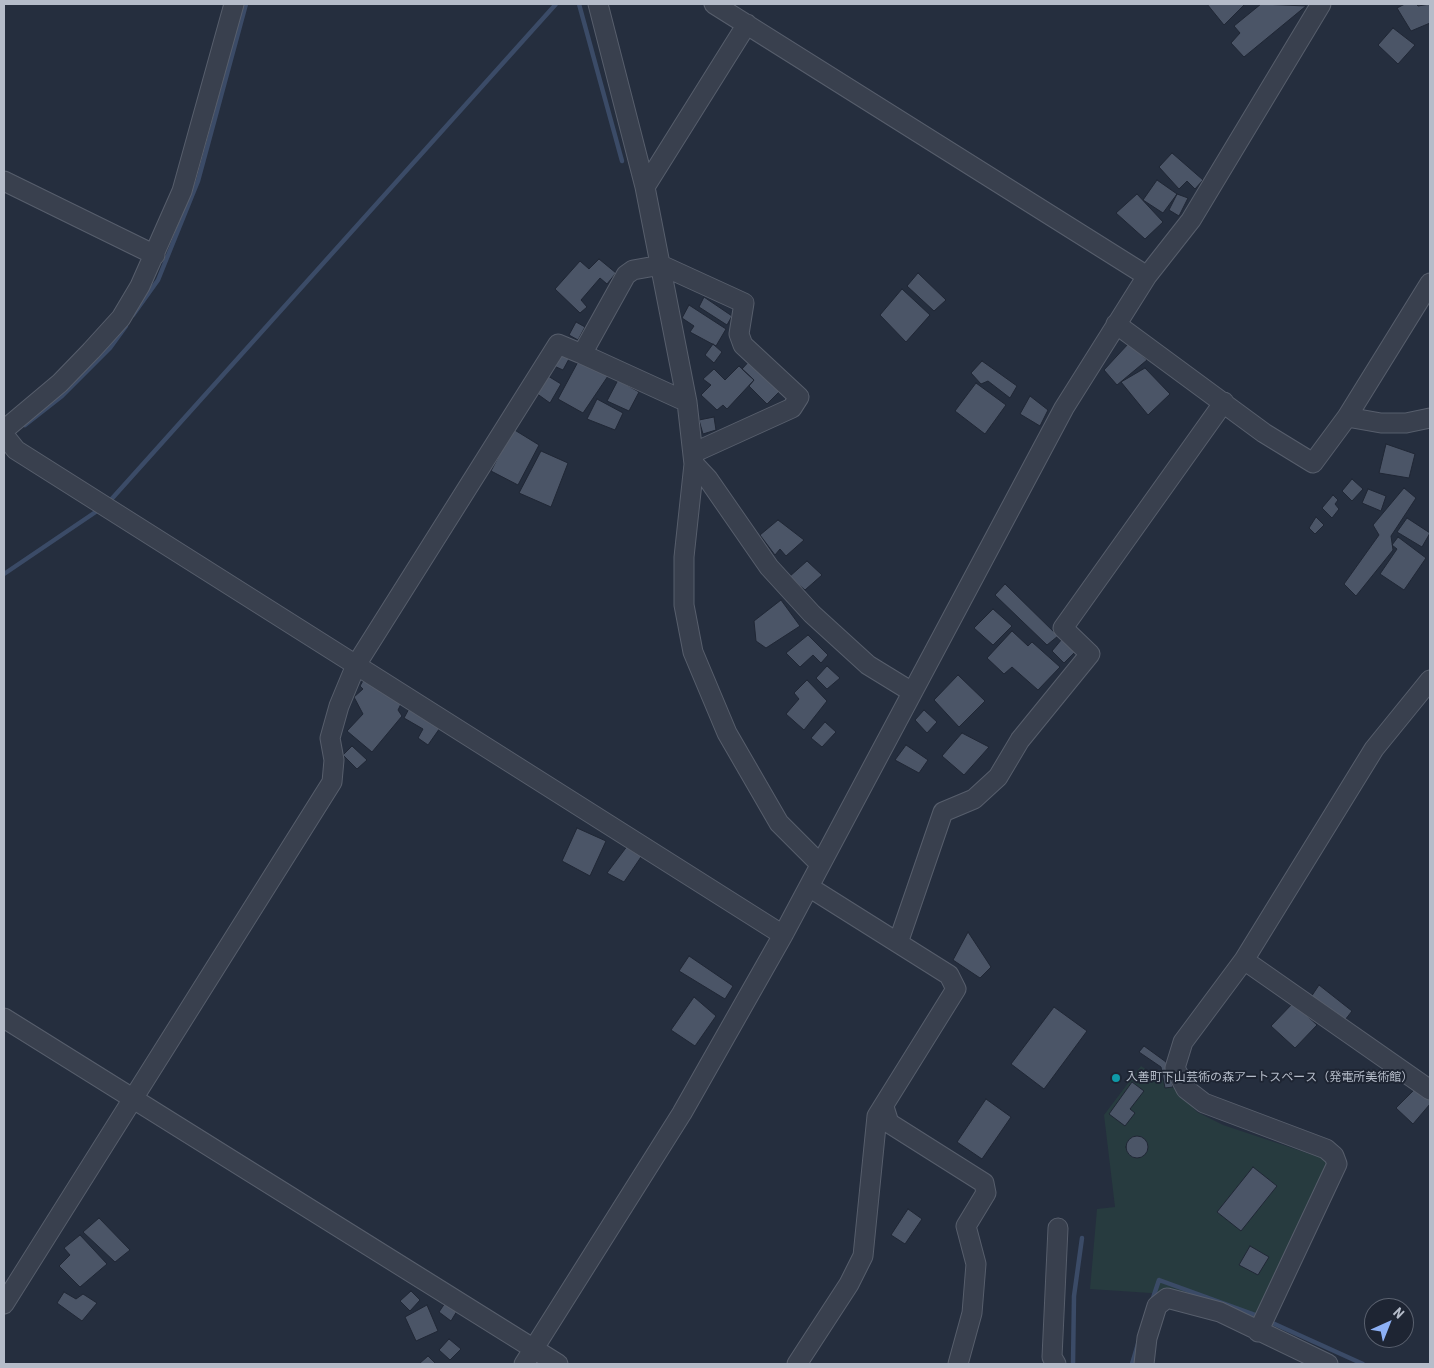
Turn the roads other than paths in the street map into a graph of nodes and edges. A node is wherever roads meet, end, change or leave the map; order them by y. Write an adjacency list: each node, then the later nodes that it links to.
1 (234, 4): 8 (street)
2 (598, 4): 7 (street)
3 (714, 4): 5 (street)
4 (1321, 4): 10 (street)
5 (747, 24): 7 (street); 10 (street)
6 (4, 180): 8 (street)
7 (645, 187): 9 (street)
8 (155, 255): 18 (street)
9 (661, 264): 13 (street); 14 (street); 20 (street)
10 (1147, 276): 12 (street)
11 (1430, 283): 16 (street)
12 (1116, 324): 15 (street); 23 (street)
13 (582, 354): 14 (street); 21 (street)
14 (687, 402): 20 (street)
15 (1224, 402): 16 (street); 27 (street)
16 (1347, 417): 17 (street)
17 (1430, 418)
18 (4, 430)
19 (4, 435): 21 (street)
20 (694, 459): 23 (street); 24 (street)
21 (356, 665): 26 (street); 31 (street)
22 (1430, 680): 28 (street)
23 (912, 692): 24 (street)
24 (820, 864): 25 (street)
25 (808, 887): 26 (street); 27 (street)
26 (783, 935): 36 (street)
27 (898, 943): 32 (street)
28 (1244, 960): 30 (street); 35 (street)
29 (4, 1018): 31 (street)
30 (1430, 1090)
31 (133, 1099): 34 (street); 36 (street)
32 (884, 1107): 38 (street); 39 (street)
33 (1058, 1228): 40 (street)
34 (4, 1304)
35 (1258, 1332): 41 (street); 42 (street)
36 (529, 1356): 37 (street)
37 (558, 1364)
38 (798, 1364)
39 (958, 1364)
40 (1056, 1364)
41 (1144, 1364)
42 (1328, 1364)

